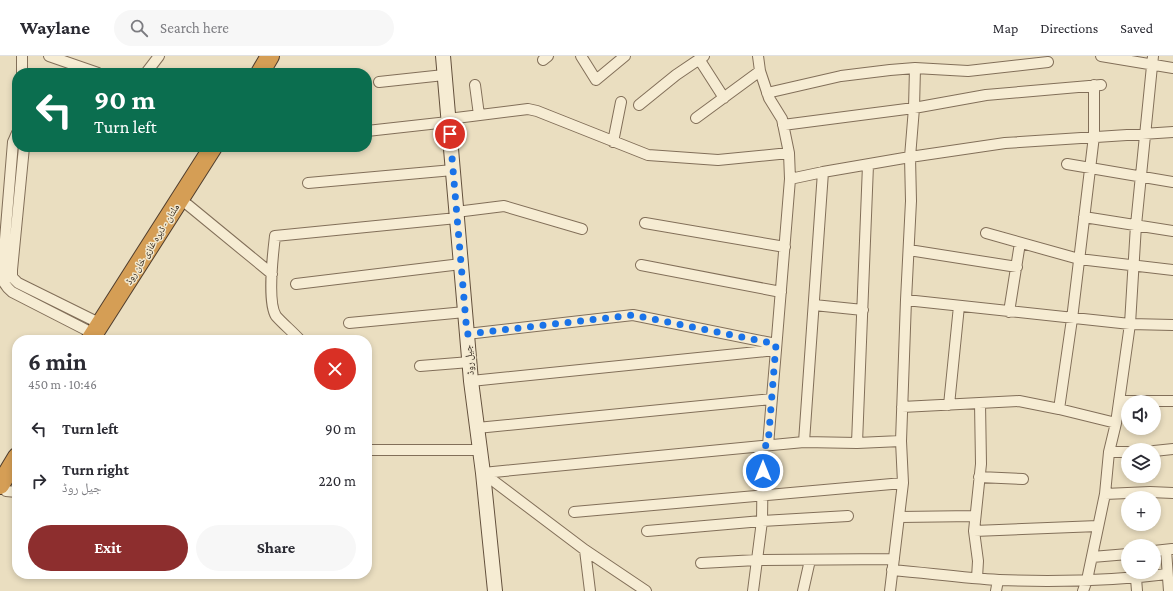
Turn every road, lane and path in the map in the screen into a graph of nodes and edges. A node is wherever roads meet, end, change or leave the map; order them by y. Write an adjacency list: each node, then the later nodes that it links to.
1 (22, 56): 14 (street)
2 (49, 56): 15 (street)
3 (159, 56): 16 (street)
4 (270, 56): 17 (highway)
5 (281, 56): 18 (highway)
6 (443, 56): 22 (main road, جیل روڈ)
7 (581, 56): 8 (street)
8 (625, 56)
9 (758, 56): 21 (street)
10 (1101, 56): 12 (street)
11 (702, 57): 26 (street); 28 (street)
12 (1153, 60): 20 (street); 36 (street)
13 (1048, 62): 19 (street)
14 (22, 68)
15 (84, 68)
16 (150, 68)
17 (263, 68)
18 (274, 68)
19 (915, 68): 25 (street); 29 (street)
20 (1173, 68)
21 (760, 71): 25 (street); 26 (street)
22 (444, 74): 23 (street); 32 (main road, جیل روڈ)
23 (379, 82)
24 (475, 85): 30 (street)
25 (767, 93): 33 (street)
26 (724, 98): 31 (street)
27 (621, 102): 38 (street)
28 (639, 105)
29 (914, 108): 33 (street); 37 (street); 44 (street)
30 (479, 115): 32 (street); 38 (street)
31 (696, 118)
32 (448, 120): 34 (street); 48 (main road, جیل روڈ)
33 (783, 125): 43 (street)
34 (372, 130)
35 (1173, 132): 36 (street)
36 (1145, 133): 37 (street); 50 (street)
37 (1094, 136): 44 (street); 47 (street)
38 (613, 142): 43 (street)
39 (12, 152): 54 (street)
40 (23, 152): 55 (street)
41 (210, 152): 67 (highway, ملتان - ڈیرہ غازی خان روڈ)
42 (221, 152): 56 (highway)
43 (789, 152): 51 (street)
44 (910, 157): 46 (street); 66 (street)
45 (1067, 164): 47 (street)
46 (868, 165): 49 (street); 82 (street)
47 (1090, 168): 50 (street); 58 (street)
48 (453, 170): 53 (street); 57 (main road, جیل روڈ)
49 (823, 172): 51 (street); 80 (street)
50 (1142, 176): 52 (street); 60 (street)
51 (790, 179): 65 (street)
52 (1173, 182)
53 (308, 183)
54 (8, 204): 55 (street); 78 (street)
55 (18, 205): 76 (street)
56 (188, 205): 67 (highway); 74 (street)
57 (457, 215): 61 (street); 69 (main road, جیل روڈ); 74 (street)
58 (1084, 217): 60 (street); 68 (street)
59 (645, 223): 65 (street)
60 (1136, 224): 62 (street); 71 (street)
61 (582, 230)
62 (1173, 231)
63 (986, 233): 64 (street)
64 (1020, 242): 68 (street); 72 (street)
65 (784, 247): 77 (street)
66 (909, 250): 72 (street); 79 (street)
67 (150, 256): 89 (highway)
68 (1079, 259): 71 (street); 85 (street)
69 (461, 264): 75 (street); 83 (main road, جیل روڈ)
70 (641, 265): 77 (street)
71 (1134, 266): 73 (street); 87 (street)
72 (1017, 267): 84 (street)
73 (1173, 270)
74 (272, 274): 91 (street)
75 (296, 284)
76 (32, 289): 78 (street); 89 (street)
77 (781, 292): 92 (street)
78 (28, 300): 89 (street)
79 (906, 300): 81 (street); 101 (street)
80 (814, 305): 82 (street); 105 (street)
81 (959, 306): 84 (street); 100 (street)
82 (863, 310): 107 (street)
83 (465, 312): 86 (street); 90 (main road, جیل روڈ)
84 (1009, 312): 85 (street)
85 (1072, 318): 87 (street); 102 (street)
86 (349, 323)
87 (1130, 324): 88 (street); 97 (street)
88 (1173, 325)
89 (98, 334)
90 (467, 334): 92 (street); 93 (main road, جیل روڈ)
91 (295, 335)
92 (776, 347): 95 (street); 96 (street)
93 (470, 362): 94 (street); 95 (main road, جیل روڈ)
94 (420, 366)
95 (471, 381): 104 (main road, جیل روڈ)
96 (772, 399): 104 (street); 108 (street)
97 (1119, 401): 98 (street); 103 (street)
98 (1173, 401)
99 (980, 403): 100 (street); 102 (street); 117 (street)
100 (949, 404): 101 (street)
101 (902, 407): 106 (street)
102 (1059, 409): 103 (street)
103 (1116, 423): 113 (street)
104 (477, 428): 111 (main road, جیل روڈ)
105 (804, 442): 107 (street); 108 (street)
106 (901, 442): 107 (street); 120 (street)
107 (857, 443)
108 (765, 446): 116 (street); 124 (street)
109 (1173, 449): 112 (street)
110 (372, 450): 111 (street)
111 (480, 450): 116 (main road, جیل روڈ)
112 (1161, 450)
113 (1109, 452): 114 (street); 123 (street)
114 (1121, 452)
115 (12, 472): 121 (highway)
116 (483, 473): 134 (street); 150 (main road, جیل روڈ)
117 (979, 477): 118 (street); 127 (street)
118 (1023, 479)
119 (12, 483): 121 (highway)
120 (903, 483): 124 (street); 128 (street)
121 (6, 491)
122 (1173, 493): 123 (street)
123 (1106, 494): 130 (street)
124 (763, 496): 125 (street); 129 (street)
125 (574, 512)
126 (848, 516): 129 (street)
127 (975, 516): 128 (street); 132 (street)
128 (900, 517): 137 (street)
129 (762, 521): 131 (street); 138 (street)
130 (1098, 526): 132 (street); 136 (street)
131 (647, 531)
132 (974, 531): 144 (street)
133 (1170, 549): 142 (street)
134 (585, 550): 149 (street); 151 (street)
135 (1121, 555): 136 (street)
136 (1092, 557): 148 (street)
137 (894, 559): 139 (street); 141 (street)
138 (757, 560): 139 (street); 140 (street); 152 (street)
139 (810, 560): 153 (street)
140 (701, 564)
141 (892, 570): 144 (street); 154 (street)
142 (1167, 574): 143 (street); 158 (street)
143 (1161, 575)
144 (977, 578): 147 (street)
145 (1121, 579): 148 (street)
146 (1136, 579): 157 (street)
147 (998, 580): 148 (street); 155 (street)
148 (1087, 580): 156 (street)
149 (590, 590)
150 (495, 591)
151 (646, 591)
152 (753, 591)
153 (803, 591)
154 (890, 591)
155 (996, 591)
156 (1083, 591)
157 (1137, 591)
158 (1169, 591)

